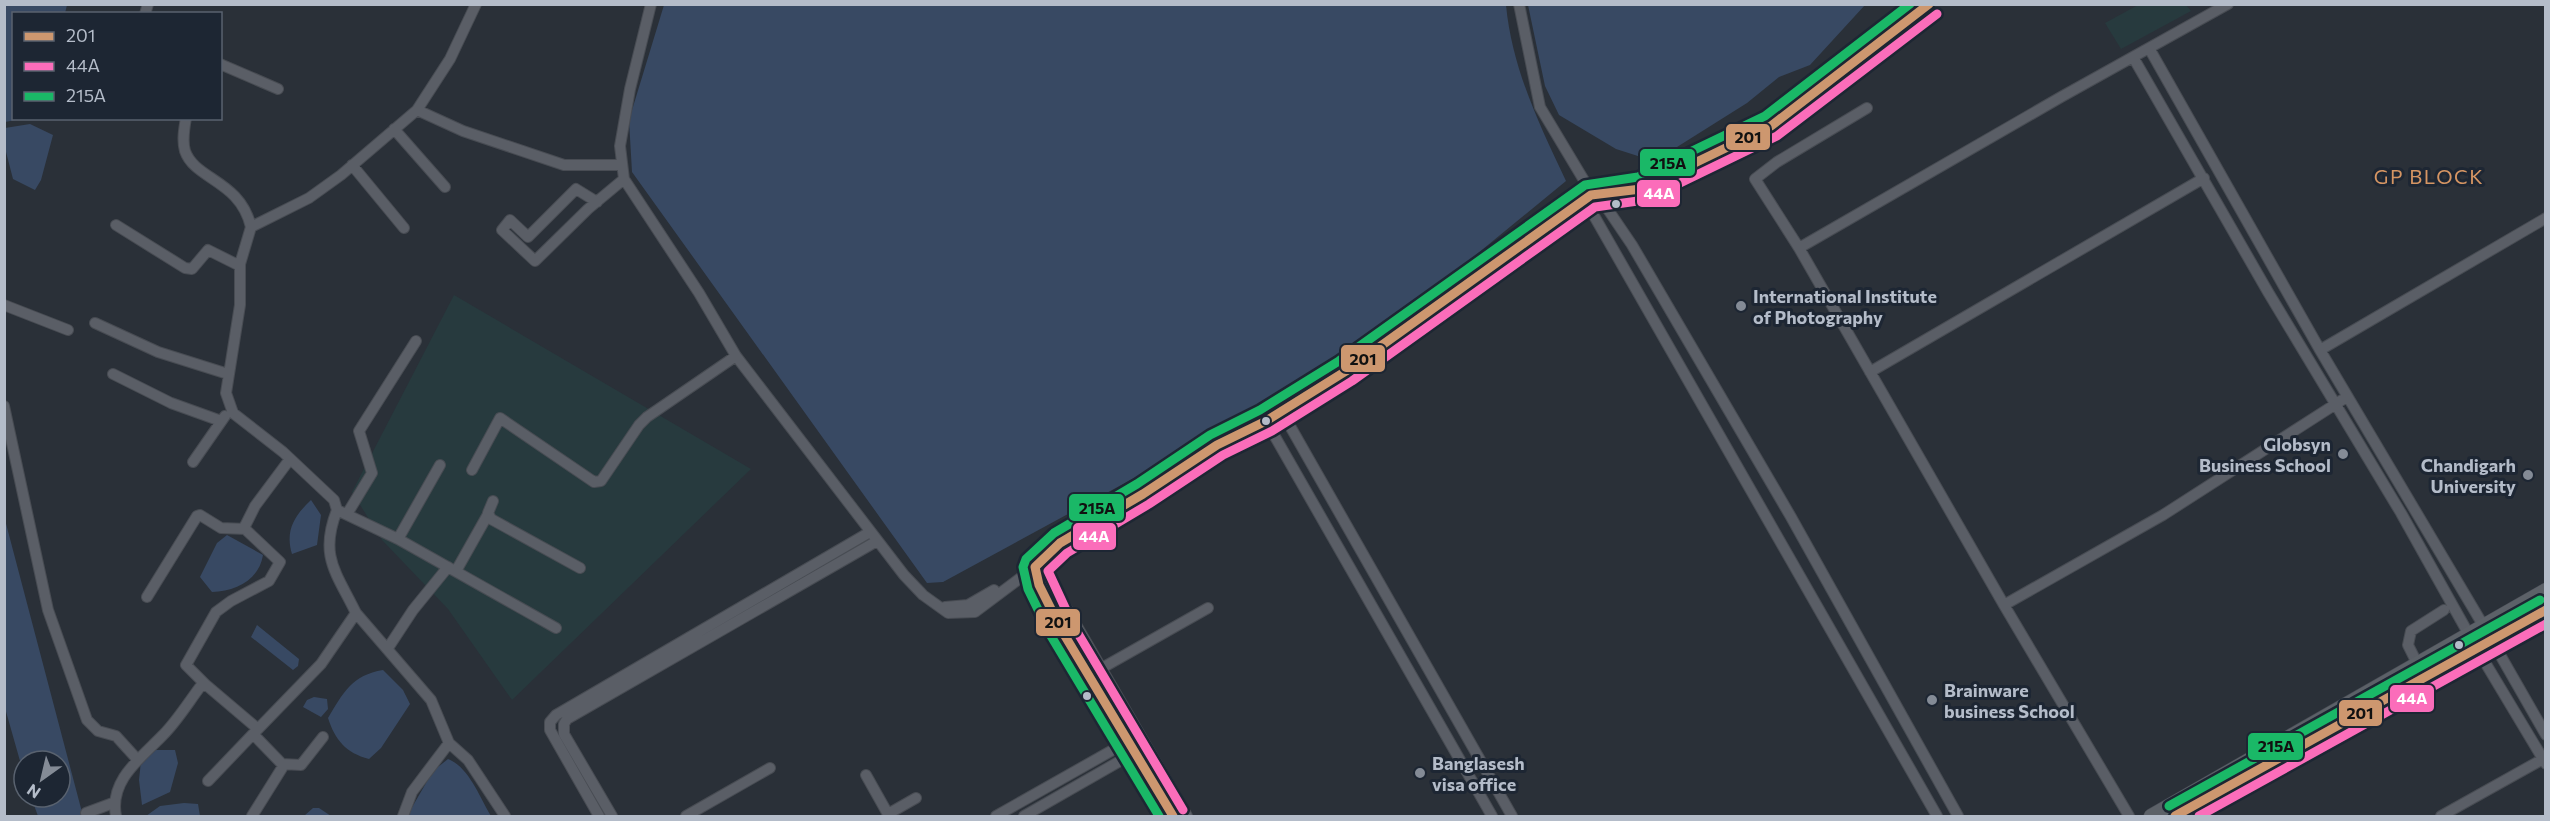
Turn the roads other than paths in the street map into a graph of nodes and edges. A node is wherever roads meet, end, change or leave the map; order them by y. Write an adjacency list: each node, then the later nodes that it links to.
1 (476, 4): 11 (street)
2 (651, 4): 15 (street)
3 (1519, 4): 18 (street)
4 (1930, 4): 20 (street)
5 (2228, 4): 6 (street)
6 (2149, 48): 7 (street); 33 (street)
7 (2133, 57): 17 (street); 27 (street)
8 (222, 65): 9 (street)
9 (278, 88)
10 (1867, 108): 27 (street)
11 (417, 110): 13 (street); 15 (street)
12 (186, 120): 25 (street)
13 (394, 129): 14 (street); 19 (street)
14 (352, 165): 25 (street); 26 (street)
15 (621, 165): 16 (street)
16 (624, 178): 22 (street); 34 (street)
17 (2204, 178): 35 (street); 39 (street)
18 (1585, 182): 20 (street); 21 (street)
19 (445, 187)
20 (1598, 193): 21 (street); 49 (street)
21 (1585, 200): 42 (street); 50 (street)
22 (597, 202): 22 (street)
23 (2546, 218): 33 (street)
24 (116, 225): 28 (street)
25 (251, 227): 28 (street)
26 (404, 228)
27 (1799, 248): 35 (street)
28 (240, 266): 37 (street)
29 (4, 305): 31 (street)
30 (95, 323): 37 (street)
31 (68, 330)
32 (416, 341): 52 (street)
33 (2320, 350): 38 (street)
34 (736, 356): 48 (street); 57 (street)
35 (1870, 372): 67 (street)
36 (113, 374): 43 (street)
37 (228, 374): 41 (street)
38 (2347, 397): 39 (street); 72 (street)
39 (2336, 403): 67 (street); 74 (street)
40 (4, 406): 89 (street)
41 (230, 409): 43 (street); 45 (street)
42 (1282, 412): 44 (street); 54 (street)
43 (221, 421): 46 (street)
44 (1266, 421): 56 (street); 60 (street)
45 (290, 459): 52 (street); 55 (street)
46 (193, 462)
47 (440, 465): 58 (street)
48 (472, 470)
49 (1774, 488): 50 (street); 112 (street)
50 (1756, 498): 111 (street)
51 (493, 501): 53 (street)
52 (342, 512): 58 (street); 71 (street)
53 (488, 516): 61 (street); 62 (street)
54 (1342, 520): 56 (street); 65 (street)
55 (246, 530): 64 (street); 80 (street)
56 (1328, 530): 66 (street)
57 (870, 532): 59 (street); 98 (street)
58 (398, 539): 62 (street)
59 (877, 541): 60 (street); 98 (street)
60 (1035, 567): 79 (street); 85 (street)
61 (580, 568)
62 (452, 569): 73 (street); 76 (street)
63 (2546, 590): 72 (main road)
64 (147, 597)
65 (1386, 597): 66 (street); 110 (street)
66 (1371, 605): 109 (street)
67 (2004, 605): 113 (street)
68 (1208, 608): 79 (street)
69 (2444, 610): 78 (street)
70 (2546, 610): 75 (main road)
71 (356, 613): 76 (street); 81 (street)
72 (2483, 625): 74 (main road); 75 (street)
73 (556, 628)
74 (2468, 633): 77 (street); 78 (main road)
75 (2491, 641): 77 (main road); 83 (street)
76 (388, 648): 86 (street)
77 (2477, 649): 90 (street); 115 (main road)
78 (2416, 663): 114 (main road)
79 (1102, 668): 82 (street)
80 (205, 684): 81 (street); 89 (street)
81 (255, 731): 91 (street); 94 (street)
82 (1140, 734): 85 (street); 87 (street)
83 (2546, 735)
84 (323, 737): 91 (street)
85 (1130, 741): 88 (street); 105 (street)
86 (449, 743): 102 (street); 103 (street)
87 (1146, 745): 88 (street); 108 (street)
88 (1136, 752): 106 (street); 107 (street)
89 (136, 758): 96 (street)
90 (2544, 761): 116 (street)
91 (282, 764): 101 (street)
92 (770, 768): 104 (street)
93 (866, 775): 99 (street)
94 (208, 781)
95 (916, 798): 99 (street)
96 (113, 803): 97 (street); 100 (street)
97 (86, 813)
98 (605, 815)
99 (889, 815)
100 (116, 816)
101 (252, 816)
102 (403, 816)
103 (505, 816)
104 (686, 816)
105 (996, 816)
106 (1024, 816)
107 (1173, 816)
108 (1187, 816)
109 (1492, 816)
110 (1512, 816)
111 (1937, 816)
112 (1958, 816)
113 (2129, 816)
114 (2151, 816)
115 (2175, 816)
116 (2441, 816)

